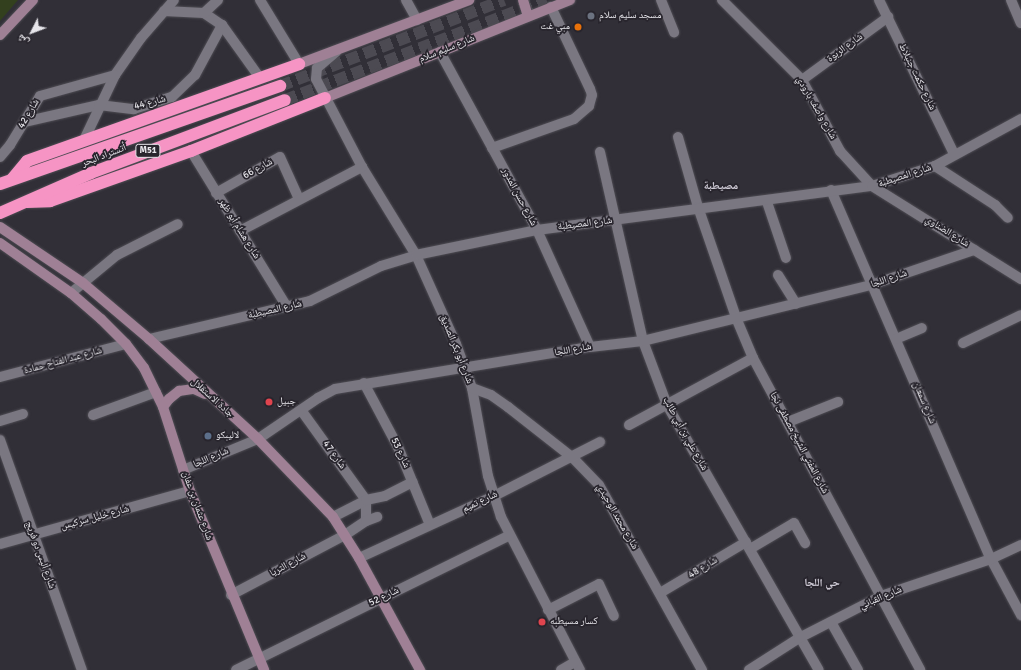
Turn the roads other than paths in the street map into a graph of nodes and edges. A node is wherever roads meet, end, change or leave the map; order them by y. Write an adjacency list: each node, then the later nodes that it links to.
1 (32, 0): 22 (main road)
2 (174, 0): 14 (street)
3 (218, 0): 15 (street)
4 (260, 0): 25 (street)
5 (406, 0): 18 (street)
6 (469, 0): 18 (main road)
7 (523, 0): 16 (main road)
8 (570, 0): 13 (main road, شارع سليم سلام)
9 (661, 0): 21 (street)
10 (722, 0): 28 (street, شارع واصف بارودي)
11 (879, 0): 17 (street, شارع حكمت جنبلاط)
12 (1011, 0): 19 (street)
13 (551, 7): 16 (main road, شارع سليم سلام); 37 (street)
14 (164, 11): 15 (street); 26 (street)
15 (204, 13): 20 (street)
16 (528, 16): 24 (main road, شارع سليم سلام)
17 (888, 16): 28 (street, شارع الربوة); 40 (street, شارع حكمت جنبلاط)
18 (417, 20): 23 (main road)
19 (1021, 23)
20 (222, 25): 27 (street); 32 (street, شارع 44)
21 (674, 33)
22 (0, 35)
23 (339, 49): 25 (main road); 30 (street, شارع أبو بكر الصديق)
24 (440, 52): 30 (main road, شارع سليم سلام); 37 (street, شارع حسن المدور)
25 (299, 64): 27 (highway)
26 (114, 75): 32 (street); 34 (street, شارع 42)
27 (260, 78): 36 (highway)
28 (802, 80): 45 (street, شارع واصف بارودي)
29 (280, 86): 44 (highway, أتستراد البحر / M51)
30 (325, 98): 38 (highway); 43 (street, شارع أبو بكر الصديق)
31 (285, 100): 49 (highway, أتستراد البحر / M51)
32 (99, 105): 34 (street, شارع 44); 36 (street)
33 (1021, 119): 40 (street, شارع المصيطبة)
34 (24, 122): 41 (street, شارع 42)
35 (678, 138): 51 (street, شارع المفتي الشيخ مصطفى نجا)
36 (84, 140): 44 (highway)
37 (492, 148): 57 (street, شارع حسن المدور)
38 (190, 151): 47 (street, شارع هشام أبو ظهر); 49 (highway)
39 (600, 152): 54 (street, شارع علي بن أبي طالب)
40 (954, 154): 42 (street, شارع المصيطبة)
41 (0, 157)
42 (935, 166): 45 (street, شارع المصيطبة); 53 (street)
43 (362, 167): 48 (street); 61 (street, شارع أبو بكر الصديق)
44 (6, 182)
45 (872, 186): 46 (street, شارع المصيطبة); 60 (street, شارع الضناوي)
46 (831, 190): 50 (street, شارع المصيطبة); 66 (street, شارع سمعان)
47 (216, 193): 48 (street, شارع 66); 58 (street, شارع هشام أبو ظهر)
48 (299, 199): 58 (street)
49 (26, 202): 52 (highway, أتستراد البحر / M51)
50 (767, 202): 51 (street, شارع المصيطبة); 62 (street)
51 (698, 207): 54 (street, شارع المصيطبة); 71 (street, شارع المفتي الشيخ مصطفى نجا)
52 (0, 213)
53 (1008, 218)
54 (614, 221): 57 (street, شارع المصيطبة); 75 (street, شارع علي بن أبي طالب)
55 (178, 224): 65 (street)
56 (0, 227): 65 (main road, جادة الاستقلال)
57 (536, 230): 61 (street, شارع المصيطبة); 78 (street, شارع حسن المدور)
58 (240, 231): 69 (street, شارع هشام أبو ظهر)
59 (0, 243): 67 (main road)
60 (974, 250): 64 (street, شارع الضناوي); 66 (street, شارع اللجا)
61 (416, 255): 69 (street, شارع المصيطبة); 80 (street, شارع أبو بكر الصديق)
62 (786, 258)
63 (778, 275): 68 (street)
64 (1021, 279)
65 (83, 283): 67 (street); 73 (main road, جادة الاستقلال)
66 (872, 285): 68 (street, شارع اللجا); 74 (street, شارع سمعان)
67 (71, 293): 77 (main road)
68 (796, 304): 71 (street, شارع اللجا)
69 (287, 307): 73 (street, شارع المصيطبة)
70 (1021, 315): 76 (street)
71 (737, 320): 75 (street, شارع اللجا); 79 (street, شارع المفتي الشيخ مصطفى نجا)
72 (922, 328): 74 (street)
73 (149, 339): 85 (main road, جادة الاستقلال)
74 (896, 339): 116 (street, شارع سمعان)
75 (643, 341): 78 (street, شارع اللجا); 87 (street, شارع علي بن أبي طالب)
76 (963, 343)
77 (126, 344): 81 (street, شارع عبد الفتاح حمادة); 84 (main road, شارع عثمان بن عفان)
78 (590, 347): 80 (street, شارع اللجا)
79 (754, 358): 87 (street); 93 (street, شارع المفتي الشيخ مصطفى نجا)
80 (466, 369): 82 (street, شارع اللجا); 83 (street, شارع أبو بكر الصديق)
81 (0, 378)
82 (364, 383): 89 (street, شارع اللجا); 100 (street, شارع 53)
83 (472, 388): 98 (street, شارع محمد الوحيدي); 102 (street, شارع أبو بكر الصديق)
84 (156, 392): 88 (main road, شارع عثمان بن عفان); 91 (street)
85 (210, 397): 88 (main road); 95 (main road, جادة الاستقلال)
86 (838, 402): 93 (street)
87 (666, 405): 94 (street); 113 (street, شارع علي بن أبي طالب)
88 (163, 407): 99 (main road, شارع عثمان بن عفان)
89 (301, 410): 95 (street, شارع اللجا); 103 (street, شارع 47)
90 (23, 414): 92 (street)
91 (93, 415)
92 (0, 421)
93 (788, 422): 119 (street, شارع المفتي الشيخ مصطفى نجا)
94 (629, 425)
95 (258, 439): 99 (street, شارع اللجا); 104 (main road, جادة الاستقلال)
96 (600, 442): 98 (street, شارع تميم)
97 (0, 444): 108 (street, شارع أليس دو فريج)
98 (573, 458): 102 (street, شارع تميم); 117 (street, شارع محمد الوحيدي)
99 (183, 470): 101 (main road, شارع عثمان بن عفان)
100 (413, 482): 103 (street); 107 (street, شارع 53)
101 (190, 492): 108 (street, شارع خليل سركيس); 118 (main road, شارع عثمان بن عفان)
102 (494, 496): 107 (street, شارع تميم); 110 (street, شارع أبو بكر الصديق)
103 (366, 500): 104 (street); 106 (street)
104 (333, 517): 109 (main road, جادة الاستقلال)
105 (377, 518): 106 (street, شارع الثريا)
106 (366, 521): 109 (street, شارع الثريا)
107 (430, 525): 115 (street, شارع تميم)
108 (32, 535): 112 (street, شارع خليل سركيس); 128 (street, شارع أليس دو فريج)
109 (345, 535): 115 (main road, جادة الاستقلال); 118 (street, شارع الثريا)
110 (510, 535): 120 (street, شارع 52); 121 (street, شارع أبو بكر الصديق)
111 (805, 543): 113 (street, شارع 48)
112 (0, 544)
113 (748, 545): 117 (street, شارع 48); 125 (street, شارع علي بن أبي طالب)
114 (1021, 545): 116 (street, شارع القباني)
115 (359, 558): 120 (main road, جادة الاستقلال)
116 (991, 559): 119 (street, شارع القباني); 122 (street, شارع سمعان)
117 (660, 593): 133 (street, شارع محمد الوحيدي)
118 (231, 595): 126 (main road, شارع عثمان بن عفان)
119 (881, 596): 124 (street, شارع القباني); 137 (street, شارع المفتي الشيخ مصطفى نجا)
120 (381, 599): 126 (street, شارع 52); 131 (main road, جادة الاستقلال)
121 (548, 610): 123 (street); 127 (street, شارع أبو بكر الصديق)
122 (1021, 615)
123 (614, 616)
124 (831, 622): 125 (street, شارع القباني); 136 (street)
125 (799, 638): 134 (street, شارع القباني); 135 (street, شارع علي بن أبي طالب)
126 (258, 658): 129 (street, شارع 52); 130 (main road, شارع عثمان بن عفان)
127 (577, 666): 132 (street)
128 (82, 670)
129 (236, 670)
130 (264, 670)
131 (420, 670)
132 (561, 670)
133 (702, 670)
134 (749, 670)
135 (819, 670)
136 (858, 670)
137 (920, 670)

